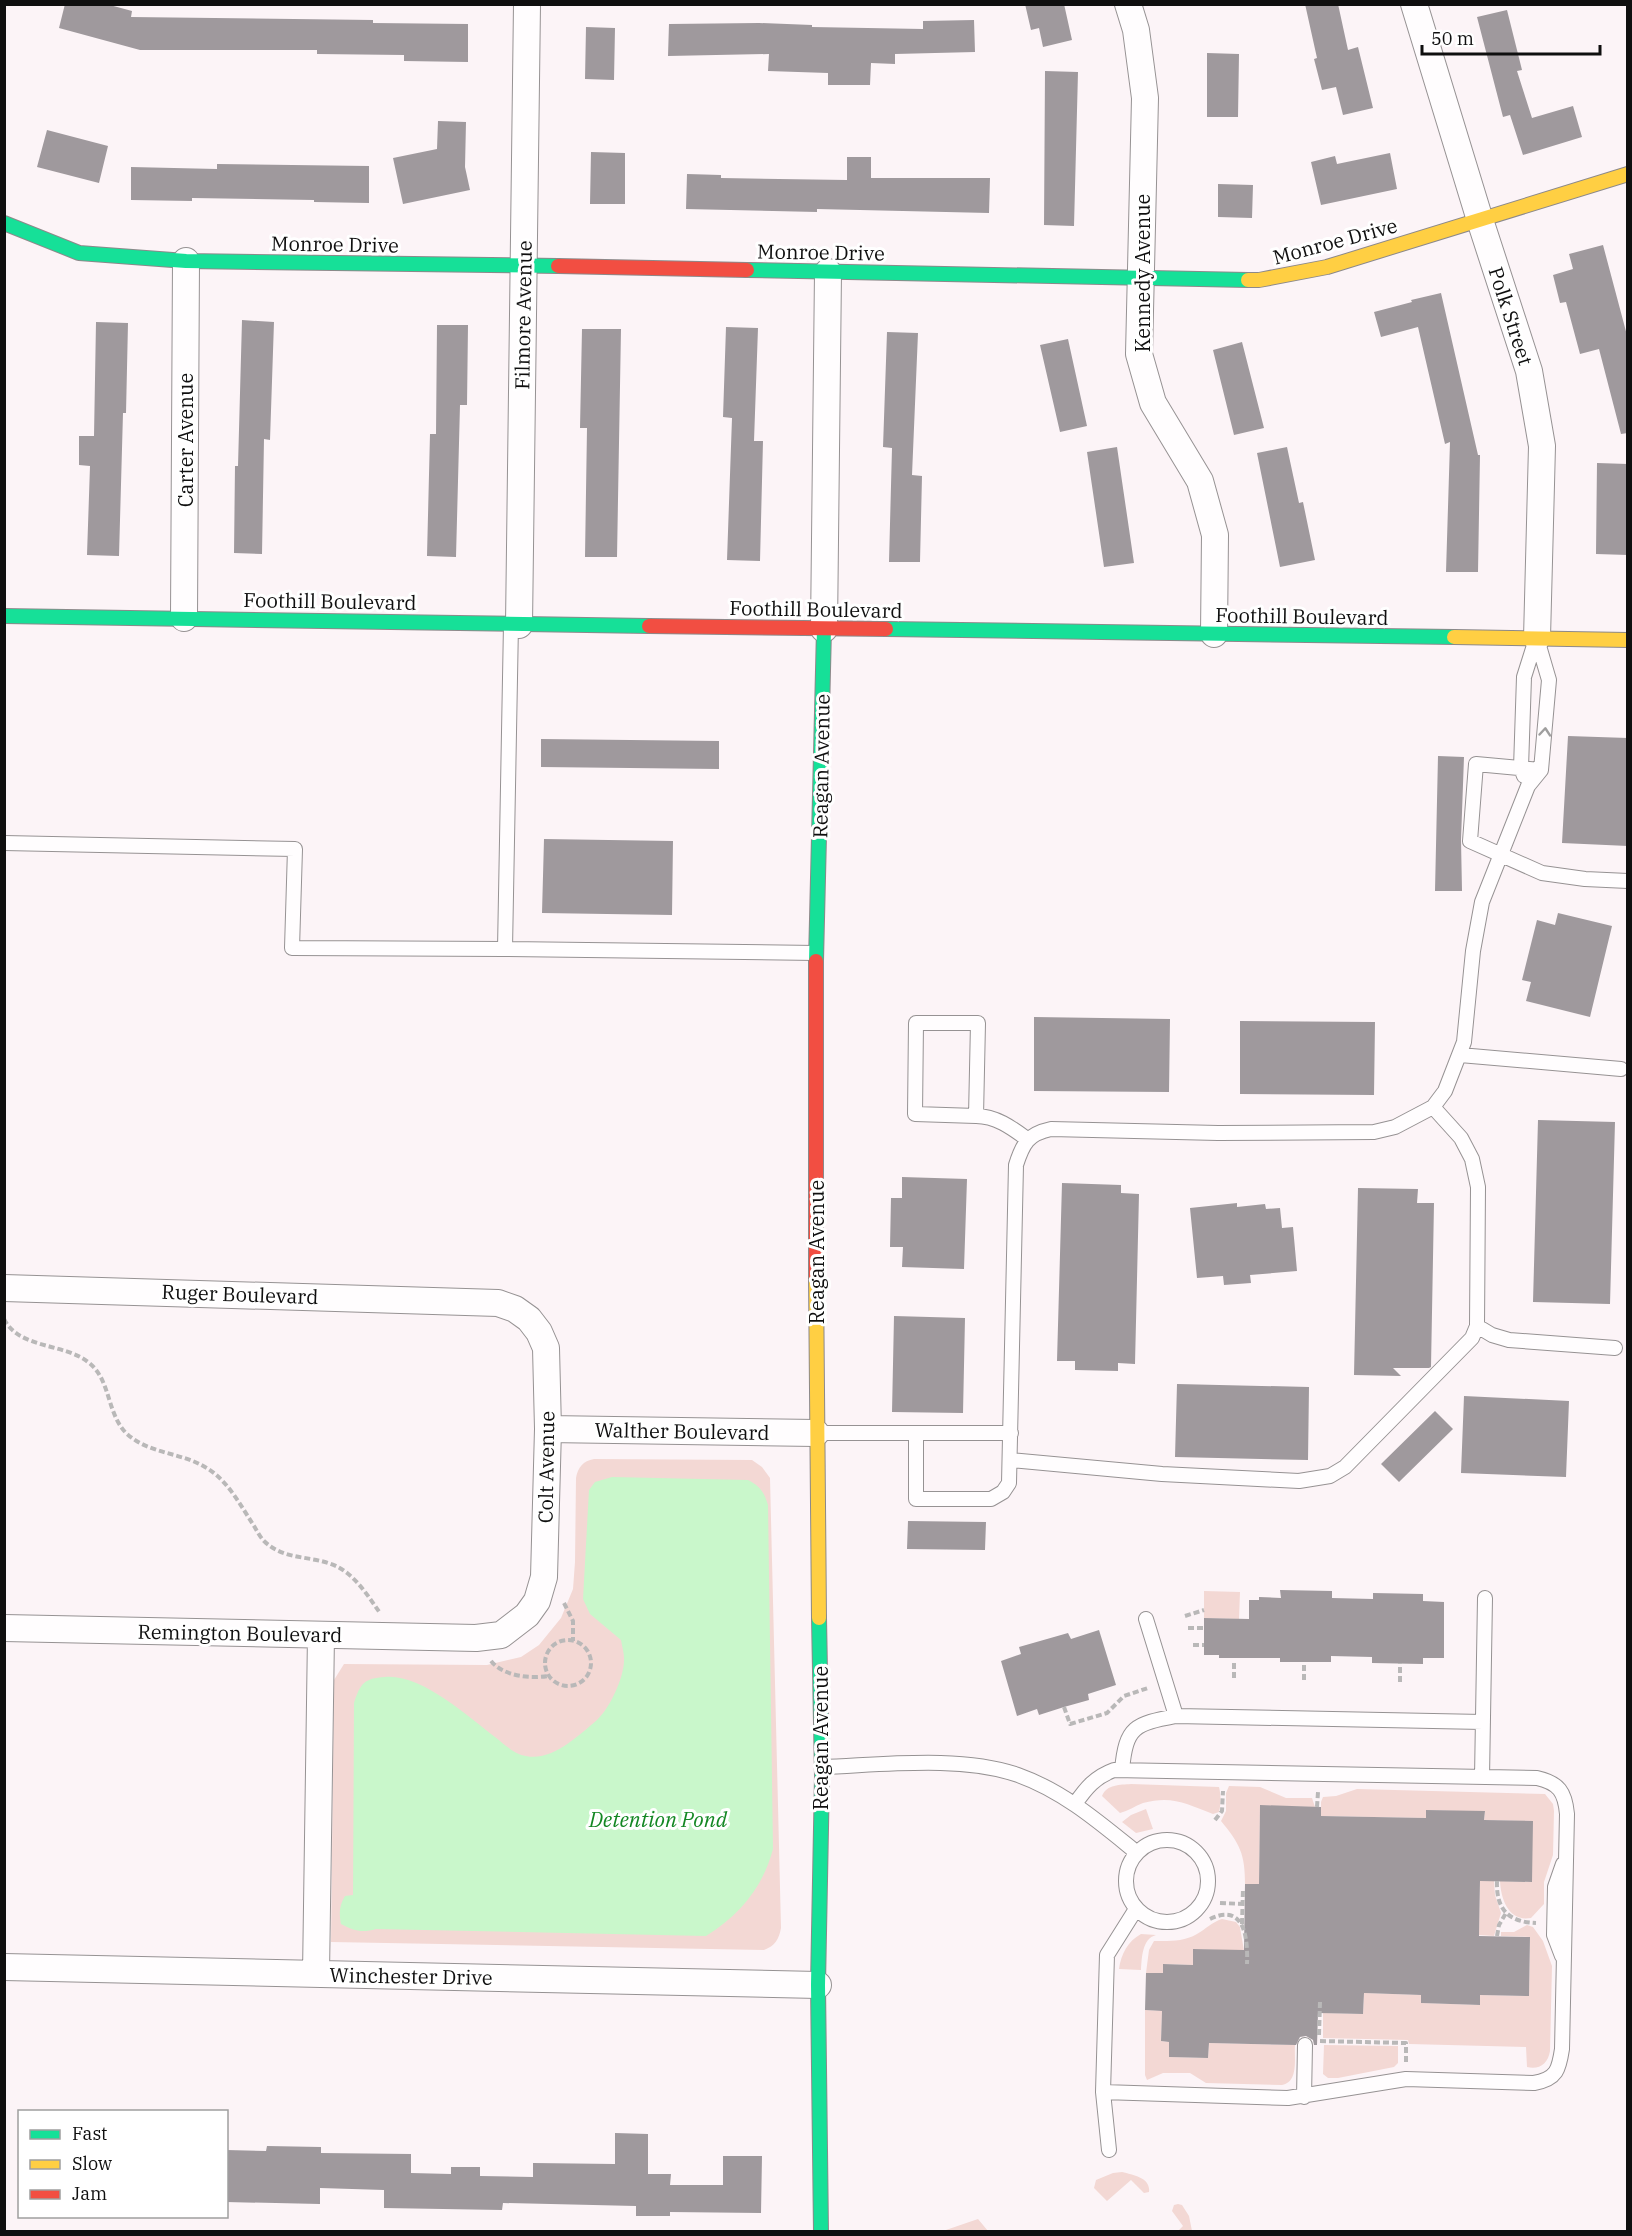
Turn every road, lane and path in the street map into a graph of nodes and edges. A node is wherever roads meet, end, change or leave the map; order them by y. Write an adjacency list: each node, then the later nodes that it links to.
1 (528, 4): 8 (street, Filmore Avenue)
2 (1128, 4): 10 (street, Kennedy Avenue)
3 (1414, 4): 5 (street, Polk Street)
4 (1628, 174): 5 (street, Monroe Drive)
5 (1480, 220): 10 (street, Monroe Drive); 16 (street, Polk Street)
6 (4, 223): 7 (street, Monroe Drive)
7 (186, 261): 8 (street, Monroe Drive); 12 (street, Carter Avenue)
8 (523, 266): 9 (street, Monroe Drive); 13 (street, Filmore Avenue)
9 (828, 272): 10 (street, Monroe Drive); 14 (street, Reagan Avenue)
10 (1140, 279): 15 (street, Kennedy Avenue)
11 (4, 616): 12 (street, Foothill Boulevard)
12 (184, 618): 13 (street, Foothill Boulevard)
13 (515, 625): 14 (street, Foothill Boulevard); 24 (lane)
14 (824, 629): 15 (street, Foothill Boulevard); 25 (street, Reagan Avenue)
15 (1214, 634): 16 (street, Foothill Boulevard)
16 (1537, 638): 17 (street, Foothill Boulevard); 18 (lane); 19 (lane, one-way to 16)
17 (1628, 640)
18 (1521, 768): 19 (lane); 20 (lane); 22 (lane)
19 (1541, 770): 20 (lane)
20 (1528, 786): 22 (lane)
21 (4, 843): 24 (lane)
22 (1500, 855): 23 (lane); 26 (lane)
23 (1628, 881)
24 (505, 949): 25 (lane)
25 (816, 953): 37 (street, Reagan Avenue)
26 (1460, 1055): 27 (lane); 28 (lane)
27 (1621, 1069)
28 (1433, 1107): 30 (lane); 34 (lane)
29 (976, 1116): 29 (lane); 30 (lane)
30 (1028, 1139): 39 (lane)
31 (4, 1288): 32 (street, Ruger Boulevard)
32 (476, 1301): 36 (street, Colt Avenue)
33 (4, 1319): 50 (path)
34 (1477, 1326): 35 (lane); 40 (lane)
35 (1616, 1348)
36 (548, 1429): 37 (street, Walther Boulevard); 51 (street, Colt Avenue)
37 (816, 1433): 38 (lane); 67 (street, Reagan Avenue)
38 (916, 1433): 39 (lane); 40 (lane)
39 (1011, 1433): 40 (lane)
40 (1010, 1460)
41 (1485, 1598): 66 (lane)
42 (564, 1603): 52 (path)
43 (1204, 1610): 44 (path)
44 (1185, 1616)
45 (1146, 1619): 65 (lane)
46 (4, 1628): 49 (street, Remington Boulevard)
47 (1188, 1628): 48 (path)
48 (1204, 1628)
49 (321, 1635): 50 (street, Remington Boulevard); 88 (street)
50 (397, 1637): 51 (street, Remington Boulevard)
51 (476, 1638)
52 (573, 1641): 59 (path); 59 (path)
53 (1193, 1645): 54 (path)
54 (1204, 1645)
55 (491, 1660): 59 (path)
56 (1234, 1662): 60 (path)
57 (1304, 1662): 61 (path)
58 (1400, 1663): 62 (path)
59 (549, 1676)
60 (1234, 1678)
61 (1304, 1680)
62 (1400, 1682)
63 (1149, 1688): 64 (path)
64 (1064, 1707)
65 (1176, 1716): 66 (lane); 68 (lane)
66 (1482, 1722): 69 (lane)
67 (822, 1767): 71 (lane); 89 (street, Reagan Avenue)
68 (1122, 1770): 69 (lane); 71 (lane)
69 (1482, 1777): 74 (lane)
70 (1223, 1786): 72 (path)
71 (1075, 1804): 73 (lane)
72 (1215, 1820)
73 (1136, 1852): 79 (lane); 79 (lane)
74 (1567, 1856): 82 (lane); 86 (lane)
75 (1497, 1881): 80 (path)
76 (1243, 1889): 78 (path)
77 (1220, 1904): 78 (path)
78 (1243, 1904): 83 (path)
79 (1136, 1909): 93 (lane)
80 (1506, 1913): 82 (path); 84 (path)
81 (1210, 1919): 83 (path)
82 (1554, 1923): 86 (lane)
83 (1242, 1924): 85 (path)
84 (1497, 1936)
85 (1247, 1964)
86 (1564, 1964): 92 (lane)
87 (4, 1967): 88 (street, Winchester Drive)
88 (316, 1974): 89 (street, Winchester Drive)
89 (818, 1985): 96 (street, Reagan Avenue)
90 (1320, 2002): 92 (path)
91 (1305, 2045): 94 (lane)
92 (1406, 2079): 94 (lane)
93 (1103, 2092): 94 (lane); 95 (lane)
94 (1304, 2097)
95 (1108, 2150)
96 (820, 2232)

